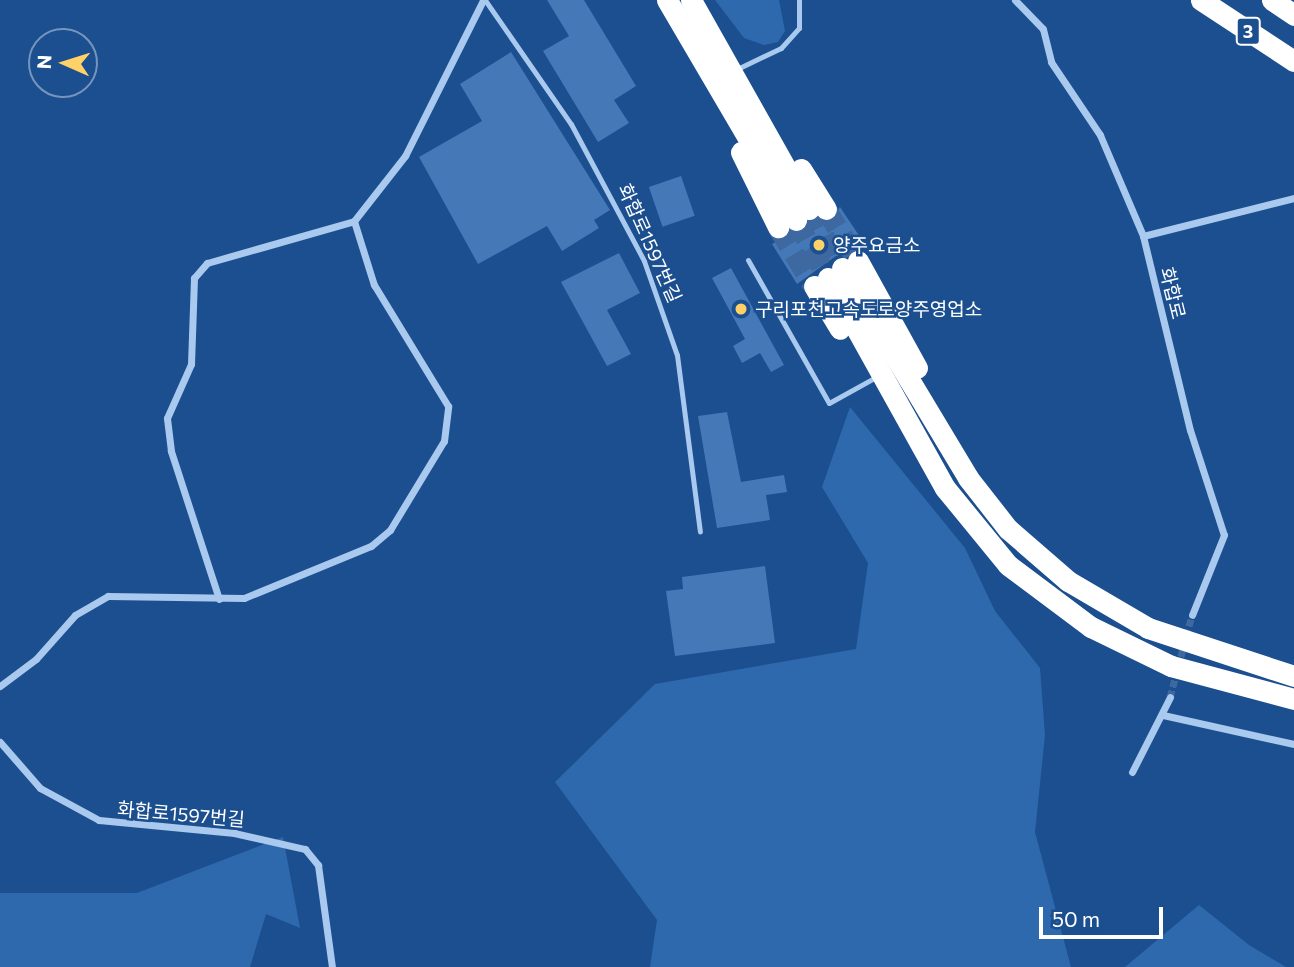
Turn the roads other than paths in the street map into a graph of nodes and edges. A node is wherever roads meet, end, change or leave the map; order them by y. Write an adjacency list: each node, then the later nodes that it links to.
1 (484, 0): 12 (street, 화합로1597번길); 16 (lane, 화합로1597번길)
2 (666, 0): 10 (highway)
3 (799, 0): 10 (lane)
4 (1015, 0): 13 (street, 화합로)
5 (1201, 0): 9 (highway, 3)
6 (1272, 0): 8 (highway, 3)
7 (696, 8): 10 (highway)
8 (1294, 15)
9 (1294, 61)
10 (738, 69)
11 (1294, 198): 13 (street)
12 (354, 220): 17 (street); 17 (street)
13 (1143, 236): 18 (street, 화합로)
14 (748, 260): 15 (lane)
15 (874, 378): 19 (highway); 22 (highway)
16 (700, 532)
17 (219, 599): 20 (street)
18 (1192, 615)
19 (1294, 676)
20 (0, 686)
21 (1170, 696): 23 (street)
22 (1294, 699)
23 (1163, 715): 25 (street); 26 (street)
24 (0, 742): 27 (street, 화합로1597번길)
25 (1294, 744)
26 (1132, 772)
27 (332, 967)

